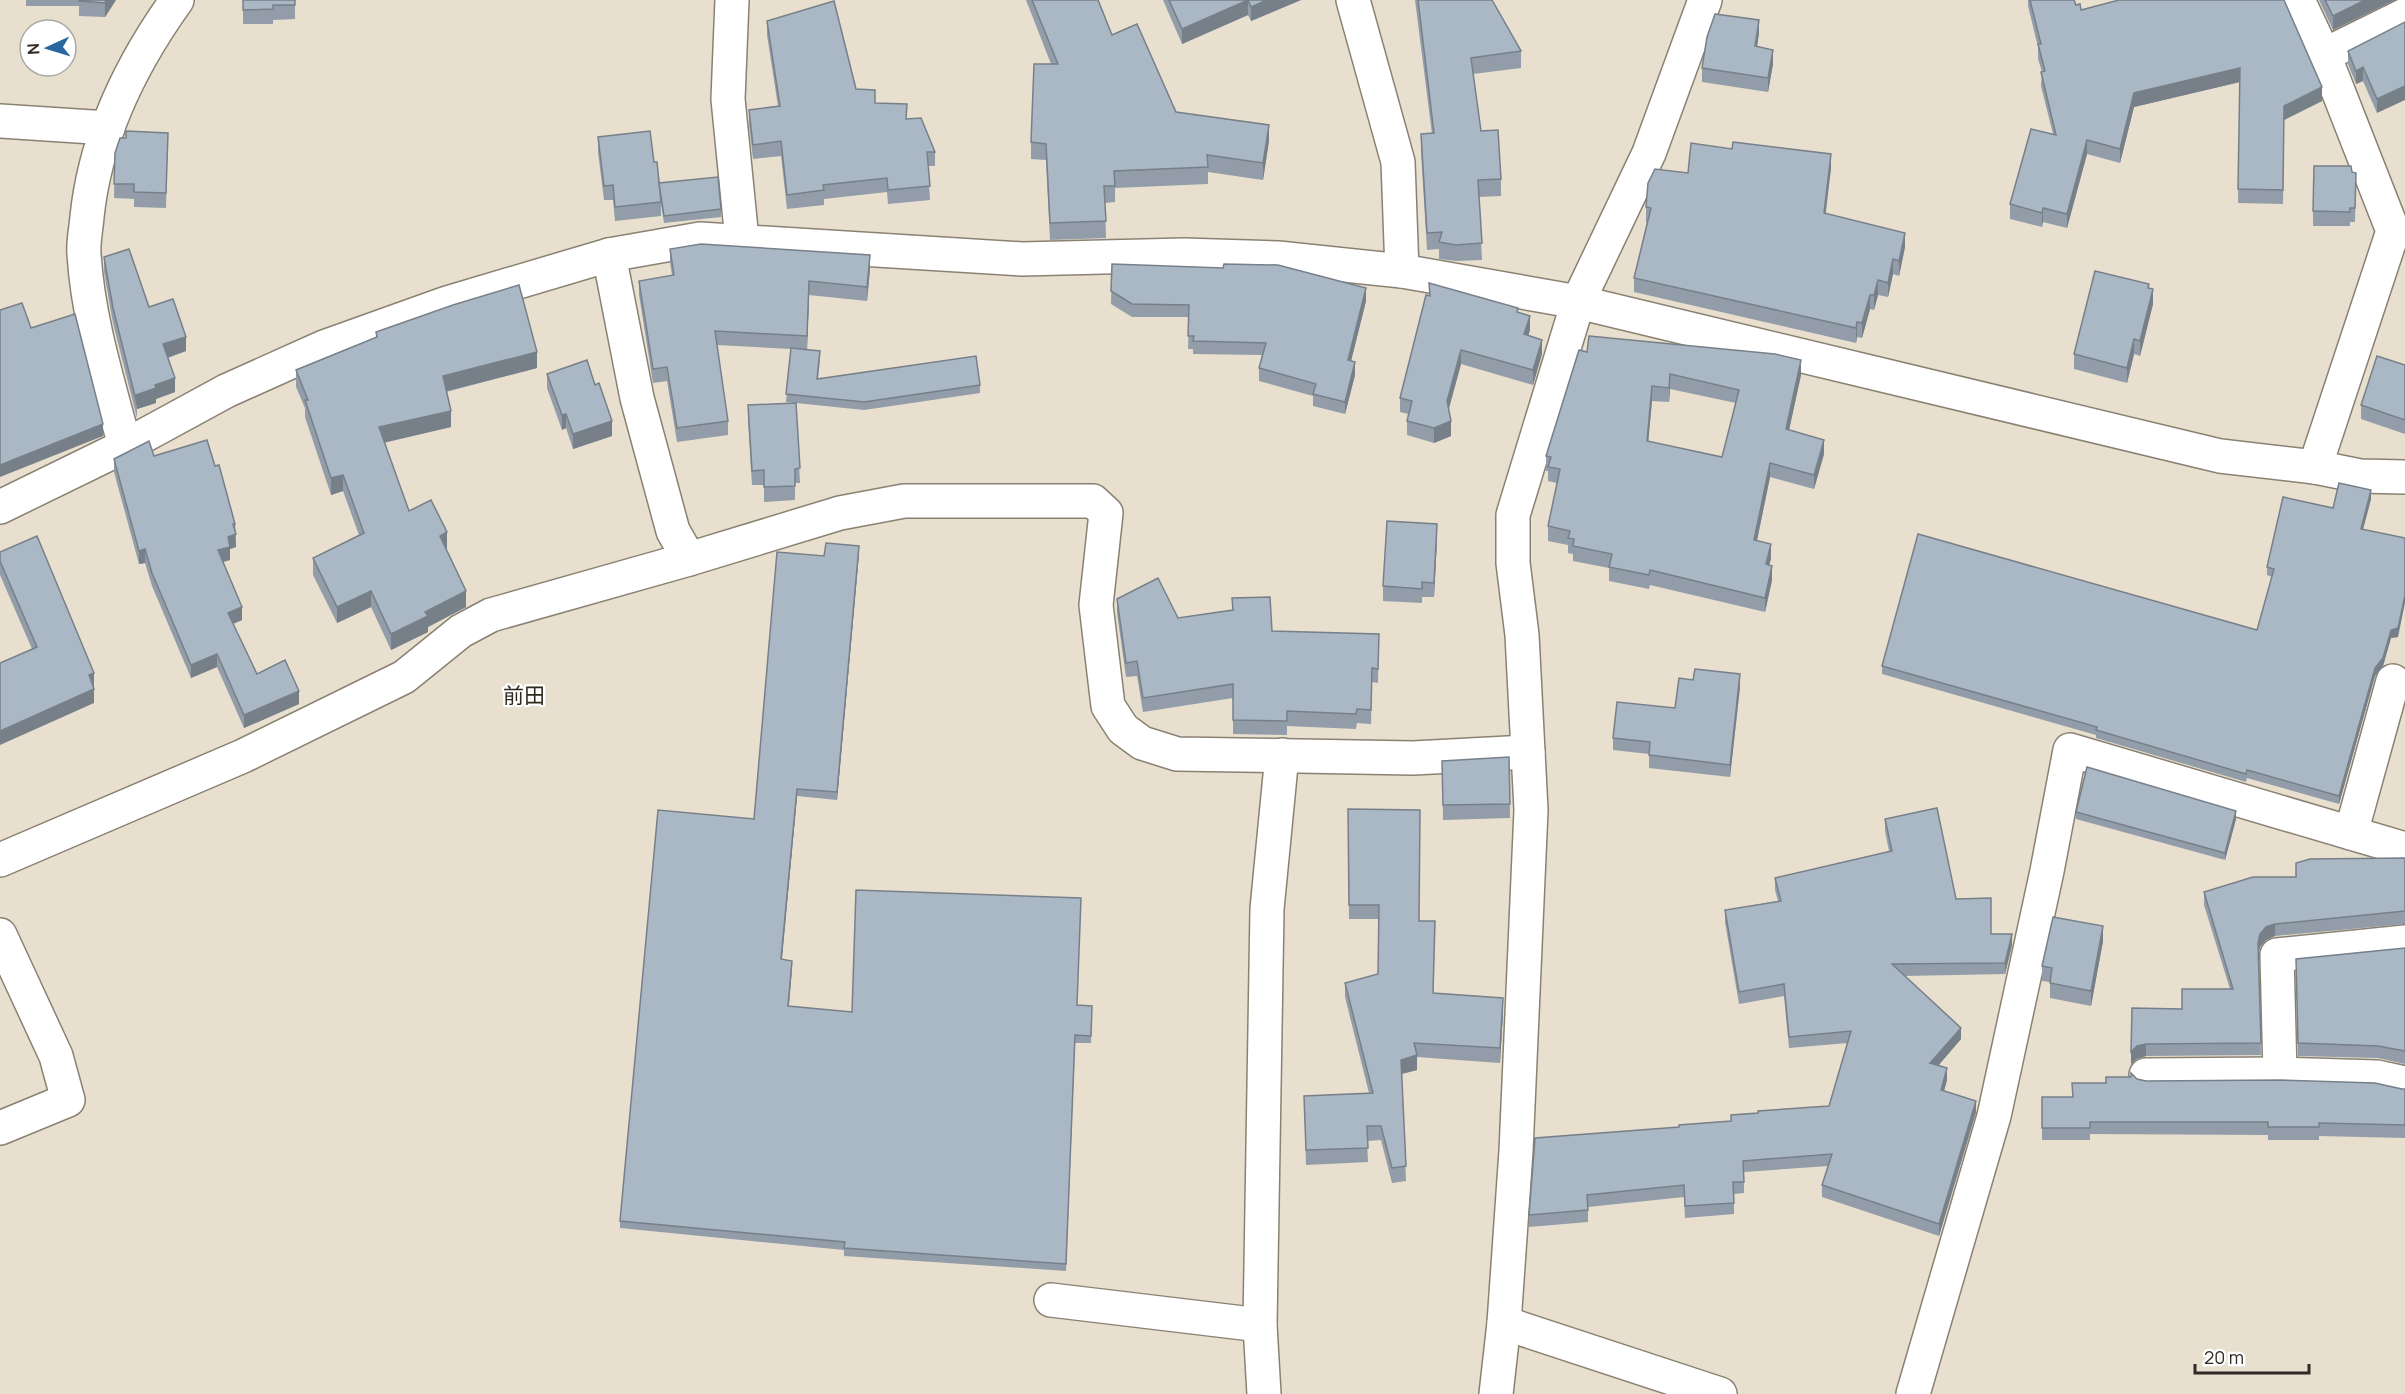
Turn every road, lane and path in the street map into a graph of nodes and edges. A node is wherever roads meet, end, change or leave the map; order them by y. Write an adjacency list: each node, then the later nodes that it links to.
1 (177, 0): 9 (street)
2 (732, 0): 10 (street)
3 (1353, 0): 12 (street)
4 (1705, 0): 13 (street)
5 (2298, 0): 7 (street)
6 (2405, 15): 7 (street)
7 (2325, 55): 15 (street)
8 (0, 121): 9 (street)
9 (108, 128): 14 (street)
10 (742, 240): 11 (street); 12 (street)
11 (609, 255): 14 (street); 18 (street)
12 (1402, 271): 13 (street)
13 (1578, 302): 15 (street); 20 (street)
14 (125, 446): 17 (street)
15 (2315, 467): 16 (street)
16 (2405, 477)
17 (0, 507)
18 (689, 559): 21 (street); 24 (street)
19 (2393, 681): 22 (street)
20 (1528, 752): 21 (street); 32 (street)
21 (1282, 755): 33 (street)
22 (2351, 833): 23 (street); 37 (street)
23 (2405, 849)
24 (0, 860)
25 (0, 935): 30 (street)
26 (2405, 942): 27 (street)
27 (2280, 1074): 28 (street); 29 (street)
28 (2146, 1075)
29 (2405, 1083)
30 (0, 1128)
31 (1051, 1300): 33 (street)
32 (1504, 1323): 35 (street); 36 (street)
33 (1260, 1325): 34 (street)
34 (1264, 1394)
35 (1496, 1394)
36 (1720, 1394)
37 (1912, 1394)

